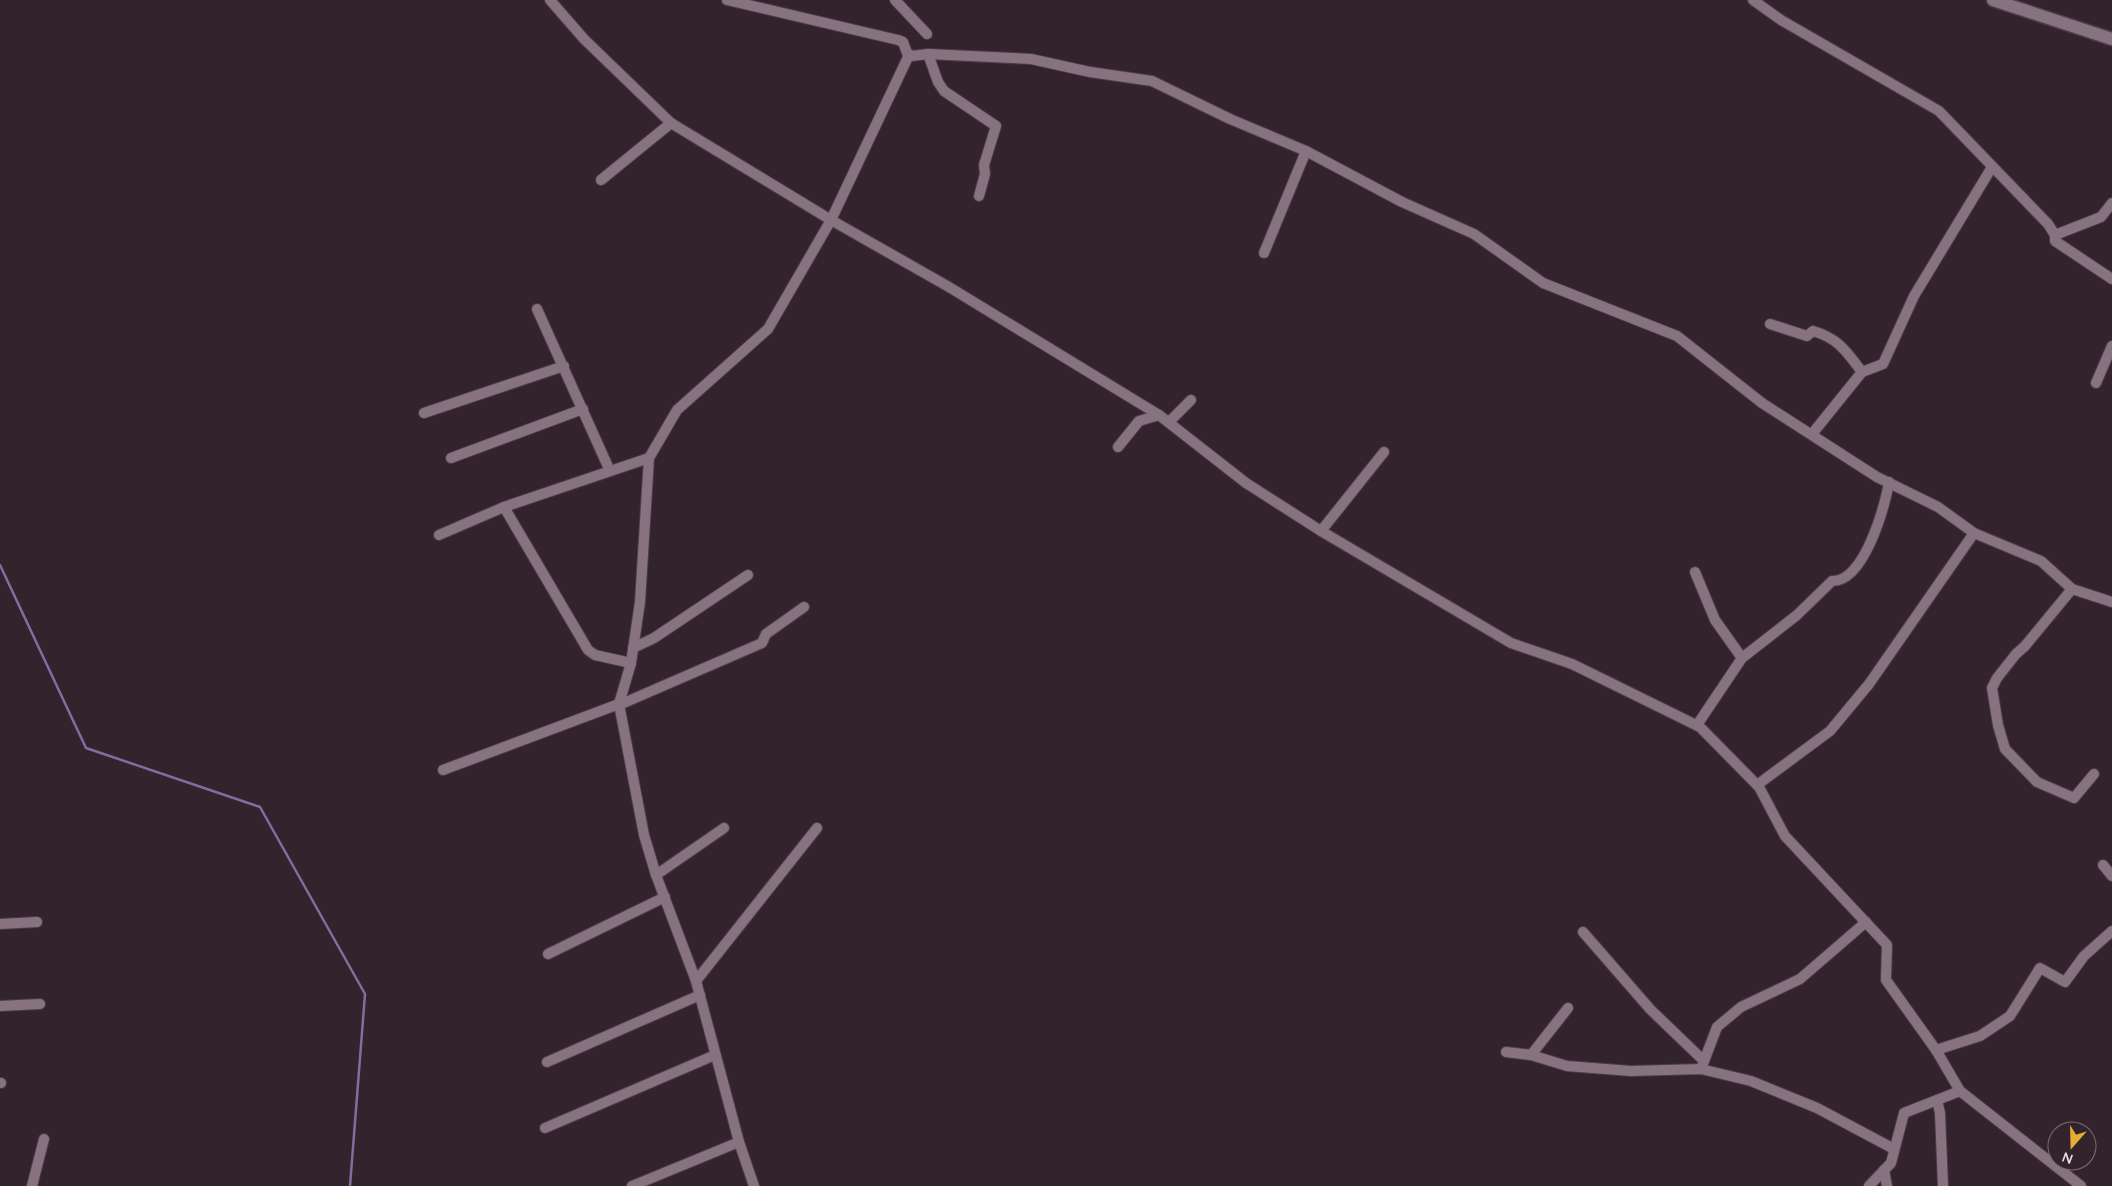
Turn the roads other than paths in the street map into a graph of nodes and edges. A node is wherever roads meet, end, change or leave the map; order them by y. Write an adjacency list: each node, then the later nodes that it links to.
1 (550, 0): 10 (street)
2 (727, 0): 9 (street)
3 (895, 0): 6 (street)
4 (1753, 0): 12 (street)
5 (1993, 0): 7 (main road)
6 (927, 34)
7 (2112, 39)
8 (928, 54): 9 (street); 11 (street); 14 (street)
9 (909, 55): 16 (street)
10 (671, 123): 13 (street); 16 (street)
11 (1306, 151): 18 (street); 31 (street)
12 (1992, 167): 17 (street); 24 (street)
13 (600, 180)
14 (979, 196)
15 (2112, 204): 17 (street)
16 (831, 220): 29 (street); 35 (street)
17 (2055, 235): 19 (street)
18 (1264, 253)
19 (2112, 279)
20 (538, 309): 23 (street)
21 (1770, 324): 24 (street)
22 (2112, 346): 25 (street)
23 (564, 366): 27 (street); 28 (street)
24 (1862, 372): 31 (street)
25 (2096, 383)
26 (1191, 400): 30 (street)
27 (583, 410): 34 (street); 36 (street)
28 (424, 413)
29 (1159, 415): 30 (street); 32 (street)
30 (1169, 422): 39 (street)
31 (1812, 434): 37 (street)
32 (1118, 447)
33 (1384, 452): 39 (street)
34 (451, 458)
35 (649, 458): 36 (street); 47 (street)
36 (610, 471): 38 (street)
37 (1889, 482): 40 (street); 48 (street)
38 (504, 507): 41 (street); 49 (street)
39 (1322, 531): 51 (street)
40 (1974, 533): 44 (street); 54 (street)
41 (439, 535)
42 (1695, 572): 48 (street)
43 (748, 575): 47 (street)
44 (2072, 589): 45 (street); 53 (street)
45 (2112, 602)
46 (804, 608): 50 (street)
47 (634, 648): 49 (street)
48 (1742, 658): 51 (street)
49 (631, 663): 50 (street)
50 (619, 705): 52 (street); 58 (street)
51 (1697, 725): 54 (street)
52 (443, 770)
53 (2094, 774)
54 (1757, 785): 62 (street)
55 (724, 828): 58 (street)
56 (817, 828): 67 (street)
57 (2104, 865): 59 (street)
58 (656, 875): 60 (street)
59 (2112, 876)
60 (665, 897): 66 (street); 67 (street)
61 (37, 922): 63 (street)
62 (1866, 922): 72 (street); 77 (street)
63 (0, 924)
64 (2112, 931): 72 (street)
65 (1582, 932): 77 (street)
66 (548, 954)
67 (696, 981): 68 (street)
68 (700, 995): 74 (street); 76 (street)
69 (40, 1004): 70 (street)
70 (0, 1006)
71 (1568, 1008): 75 (street)
72 (1936, 1050): 78 (street)
73 (1506, 1052): 75 (street)
74 (715, 1055): 80 (street); 82 (street)
75 (1531, 1055): 77 (street)
76 (547, 1062)
77 (1703, 1065): 83 (street)
78 (1960, 1090): 79 (street); 91 (street)
79 (1937, 1100): 83 (street); 90 (street)
80 (545, 1128)
81 (44, 1139): 85 (street)
82 (739, 1142): 86 (street); 87 (street)
83 (1894, 1149): 84 (street)
84 (1884, 1170): 88 (street); 89 (street)
85 (32, 1186)
86 (632, 1186)
87 (754, 1186)
88 (1869, 1186)
89 (1887, 1186)
90 (1943, 1186)
91 (2081, 1186)

